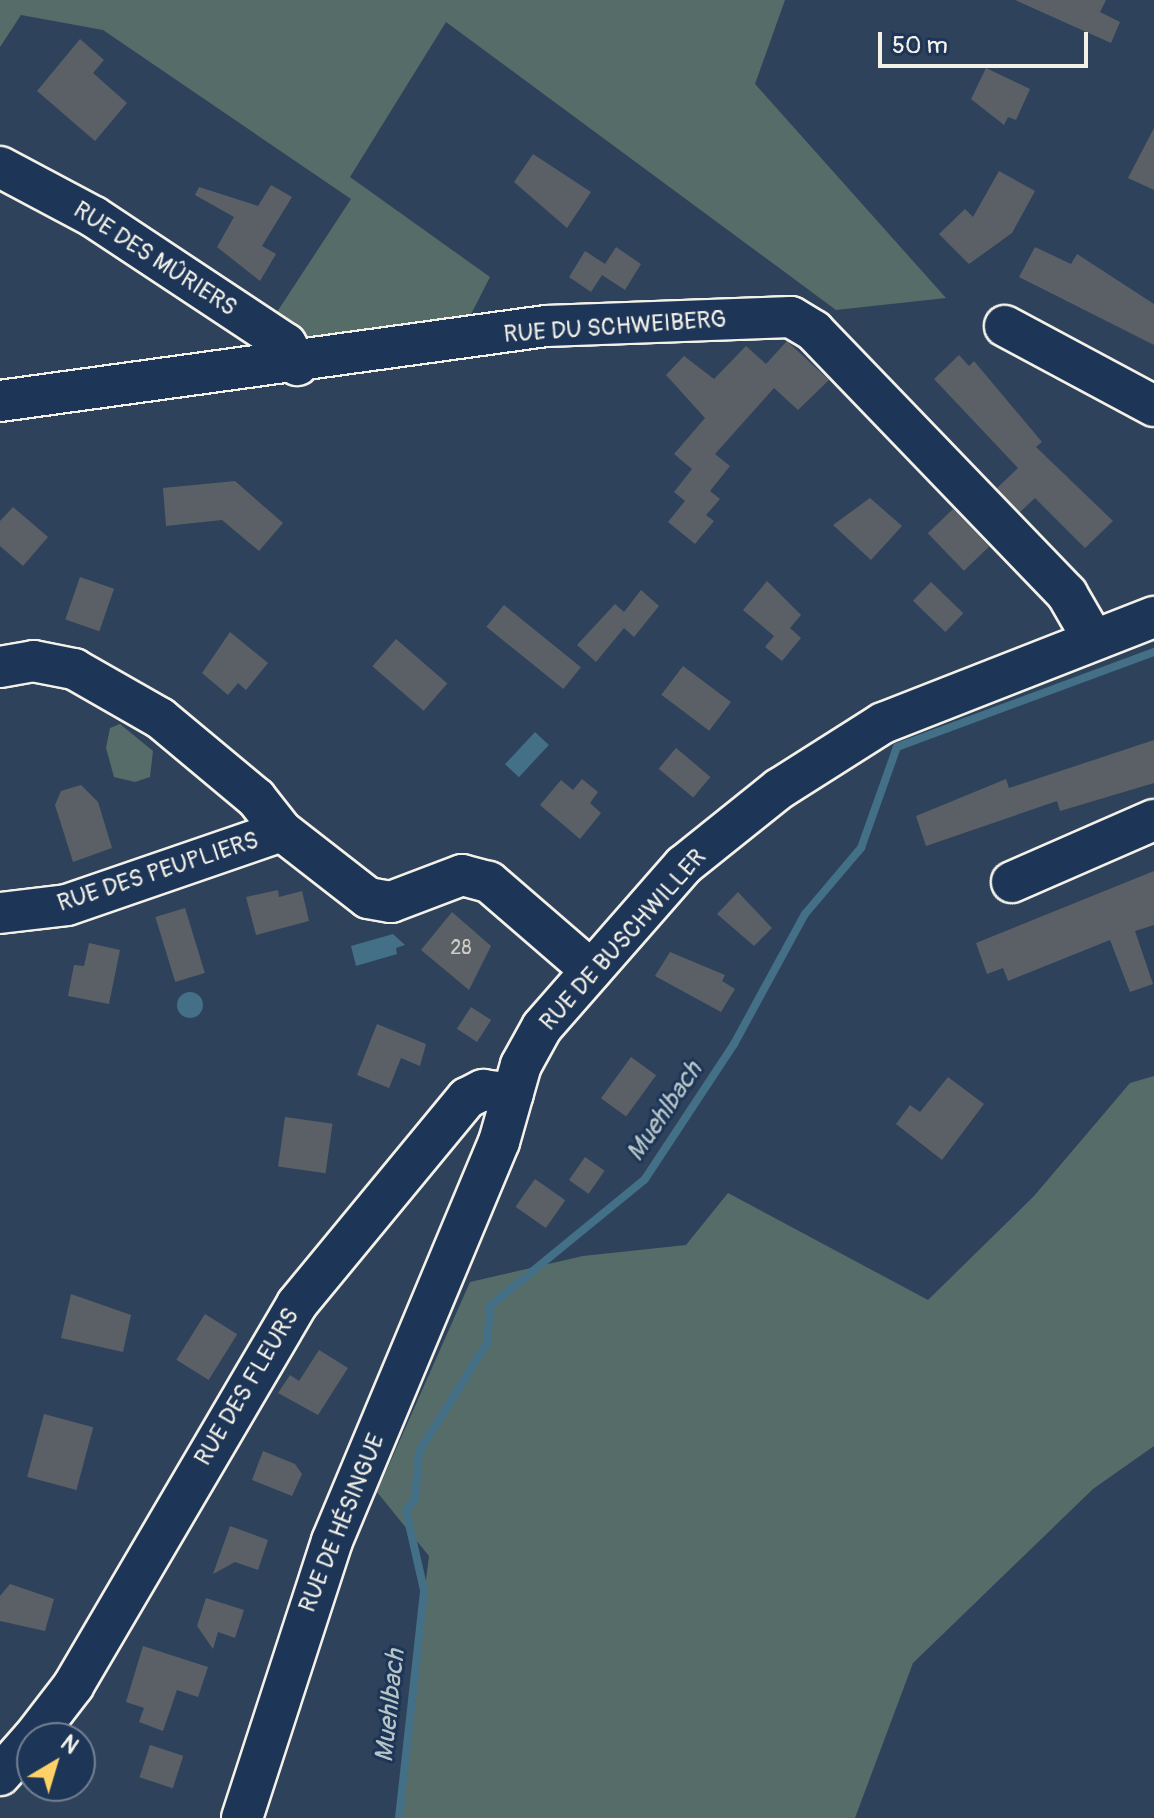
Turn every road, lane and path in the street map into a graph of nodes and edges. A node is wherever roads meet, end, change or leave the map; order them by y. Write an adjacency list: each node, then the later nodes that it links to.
1 (0, 167): 3 (street, RUE DES MÛRIERS)
2 (1005, 326): 5 (street)
3 (297, 365): 4 (street, RUE DU SCHWEIBERG); 7 (street, RUE DU SCHWEIBERG)
4 (0, 401)
5 (1154, 406)
6 (1154, 617): 7 (street, RUE DE BUSCHWILLER)
7 (1093, 639): 13 (street, RUE DE BUSCHWILLER)
8 (0, 667): 10 (street)
9 (1154, 820): 11 (street)
10 (282, 831): 12 (street, RUE DES PEUPLIERS); 13 (street, RUE DES PEUPLIERS)
11 (1012, 882)
12 (0, 913)
13 (591, 970): 14 (street, RUE DE BUSCHWILLER)
14 (513, 1094): 15 (street, RUE DE BUSCHWILLER); 16 (street, RUE DES FLEURS)
15 (460, 1235): 19 (street, RUE DE HÉSINGUE)
16 (44, 1722)
17 (16, 1756): 18 (street, RUE DES FLEURS)
18 (0, 1775)
19 (242, 1818)

